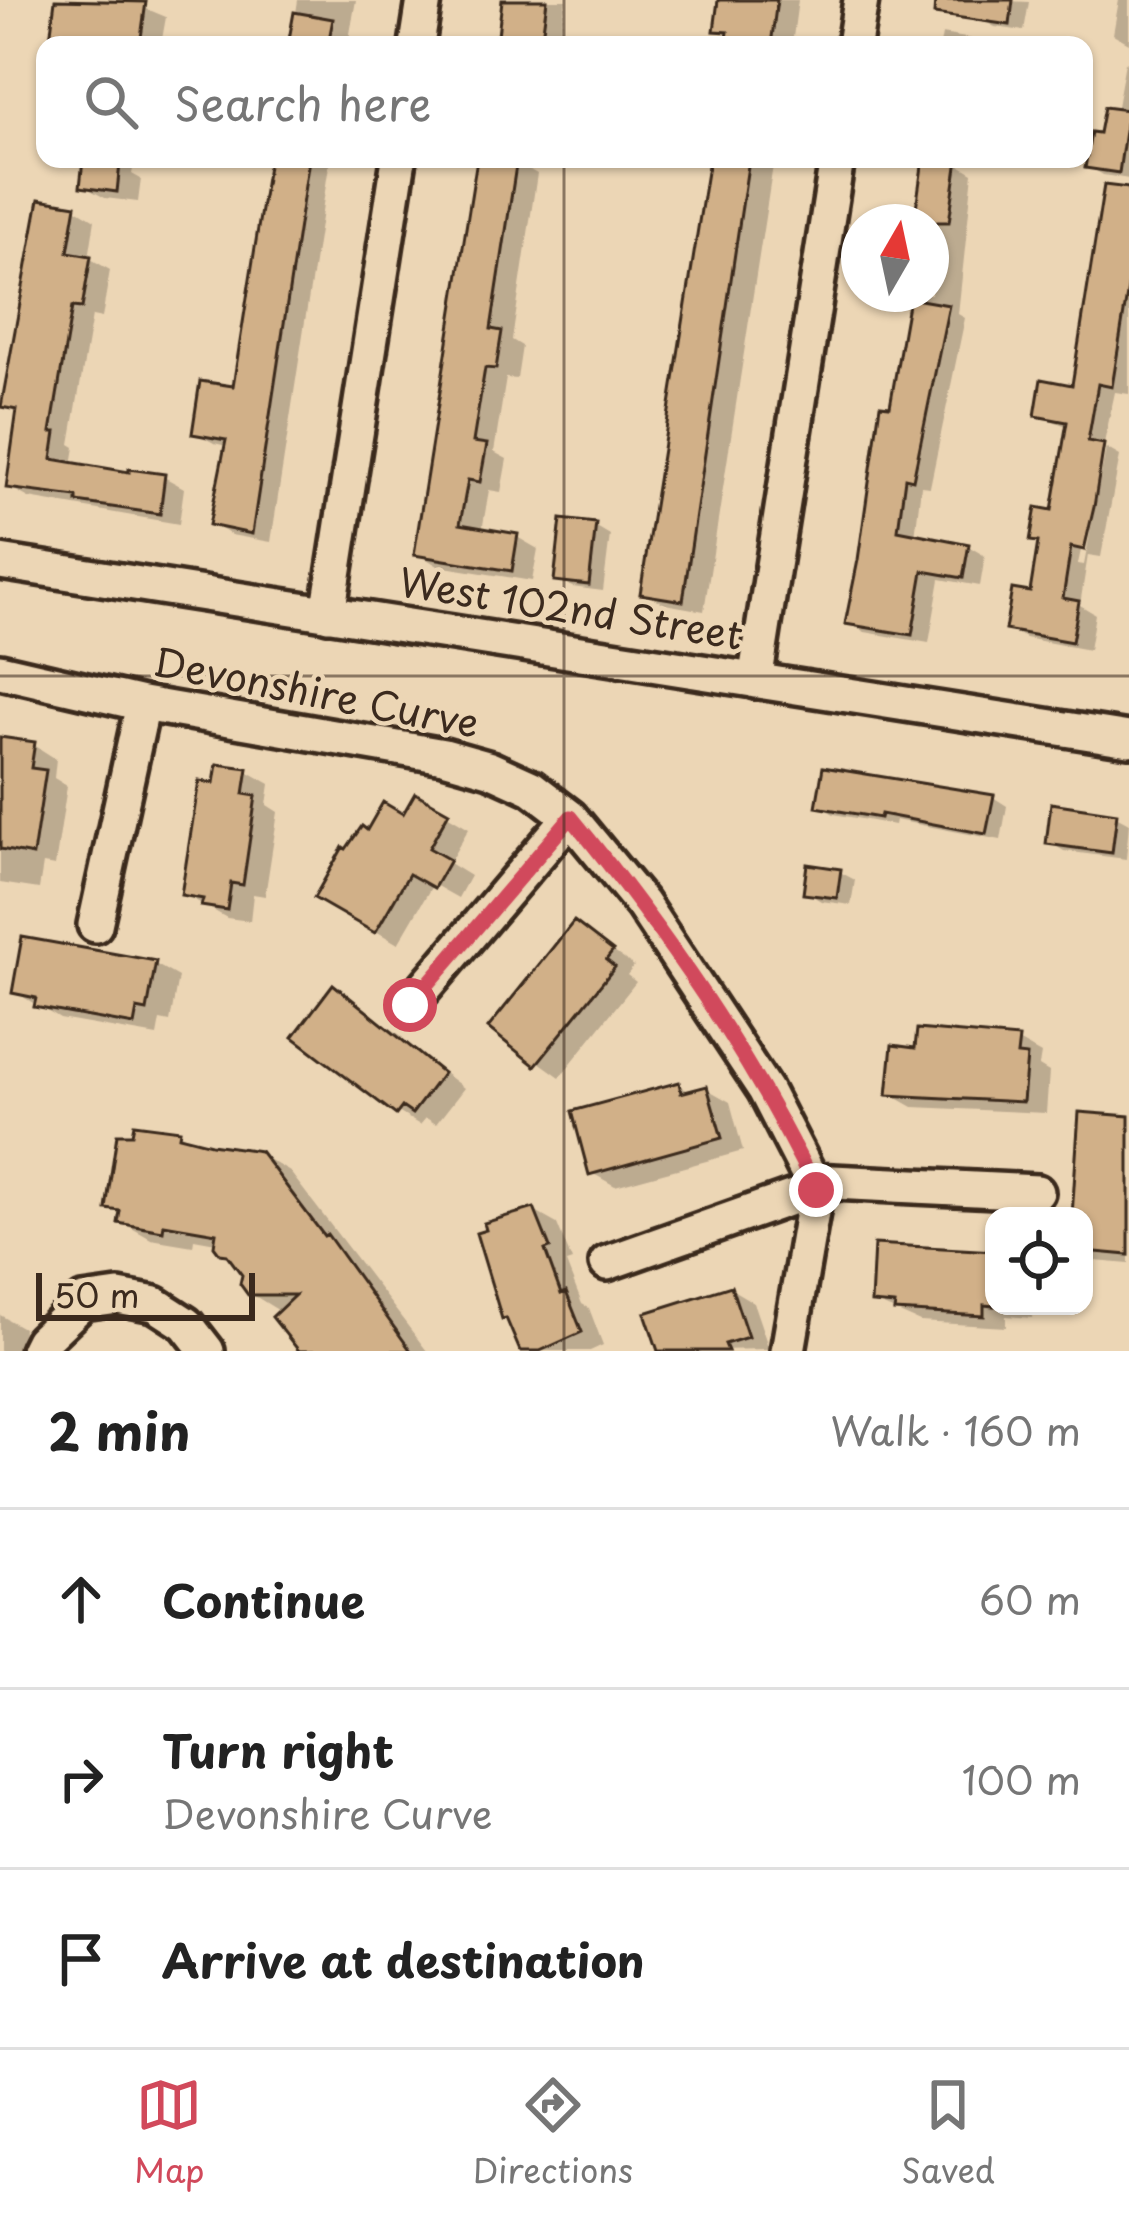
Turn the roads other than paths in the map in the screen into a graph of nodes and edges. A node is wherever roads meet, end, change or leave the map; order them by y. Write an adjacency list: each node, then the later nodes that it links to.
1 (424, 0): 3 (street)
2 (861, 0): 4 (street)
3 (418, 36)
4 (855, 36)
5 (398, 168): 8 (street)
6 (835, 168): 10 (street)
7 (0, 562): 8 (street, West 102nd Street)
8 (328, 614): 10 (street, West 102nd Street)
9 (0, 671): 11 (street, Devonshire Curve)
10 (755, 681): 12 (street, West 102nd Street)
11 (143, 704): 13 (street, Devonshire Curve); 14 (street)
12 (1129, 739)
13 (571, 817): 15 (street); 16 (street, Devonshire Curve)
14 (94, 926)
15 (410, 1005)
16 (814, 1185): 17 (street); 18 (street); 21 (street)
17 (1036, 1192)
18 (607, 1263)
19 (37, 1351): 20 (street)
20 (207, 1351)
21 (788, 1351)

